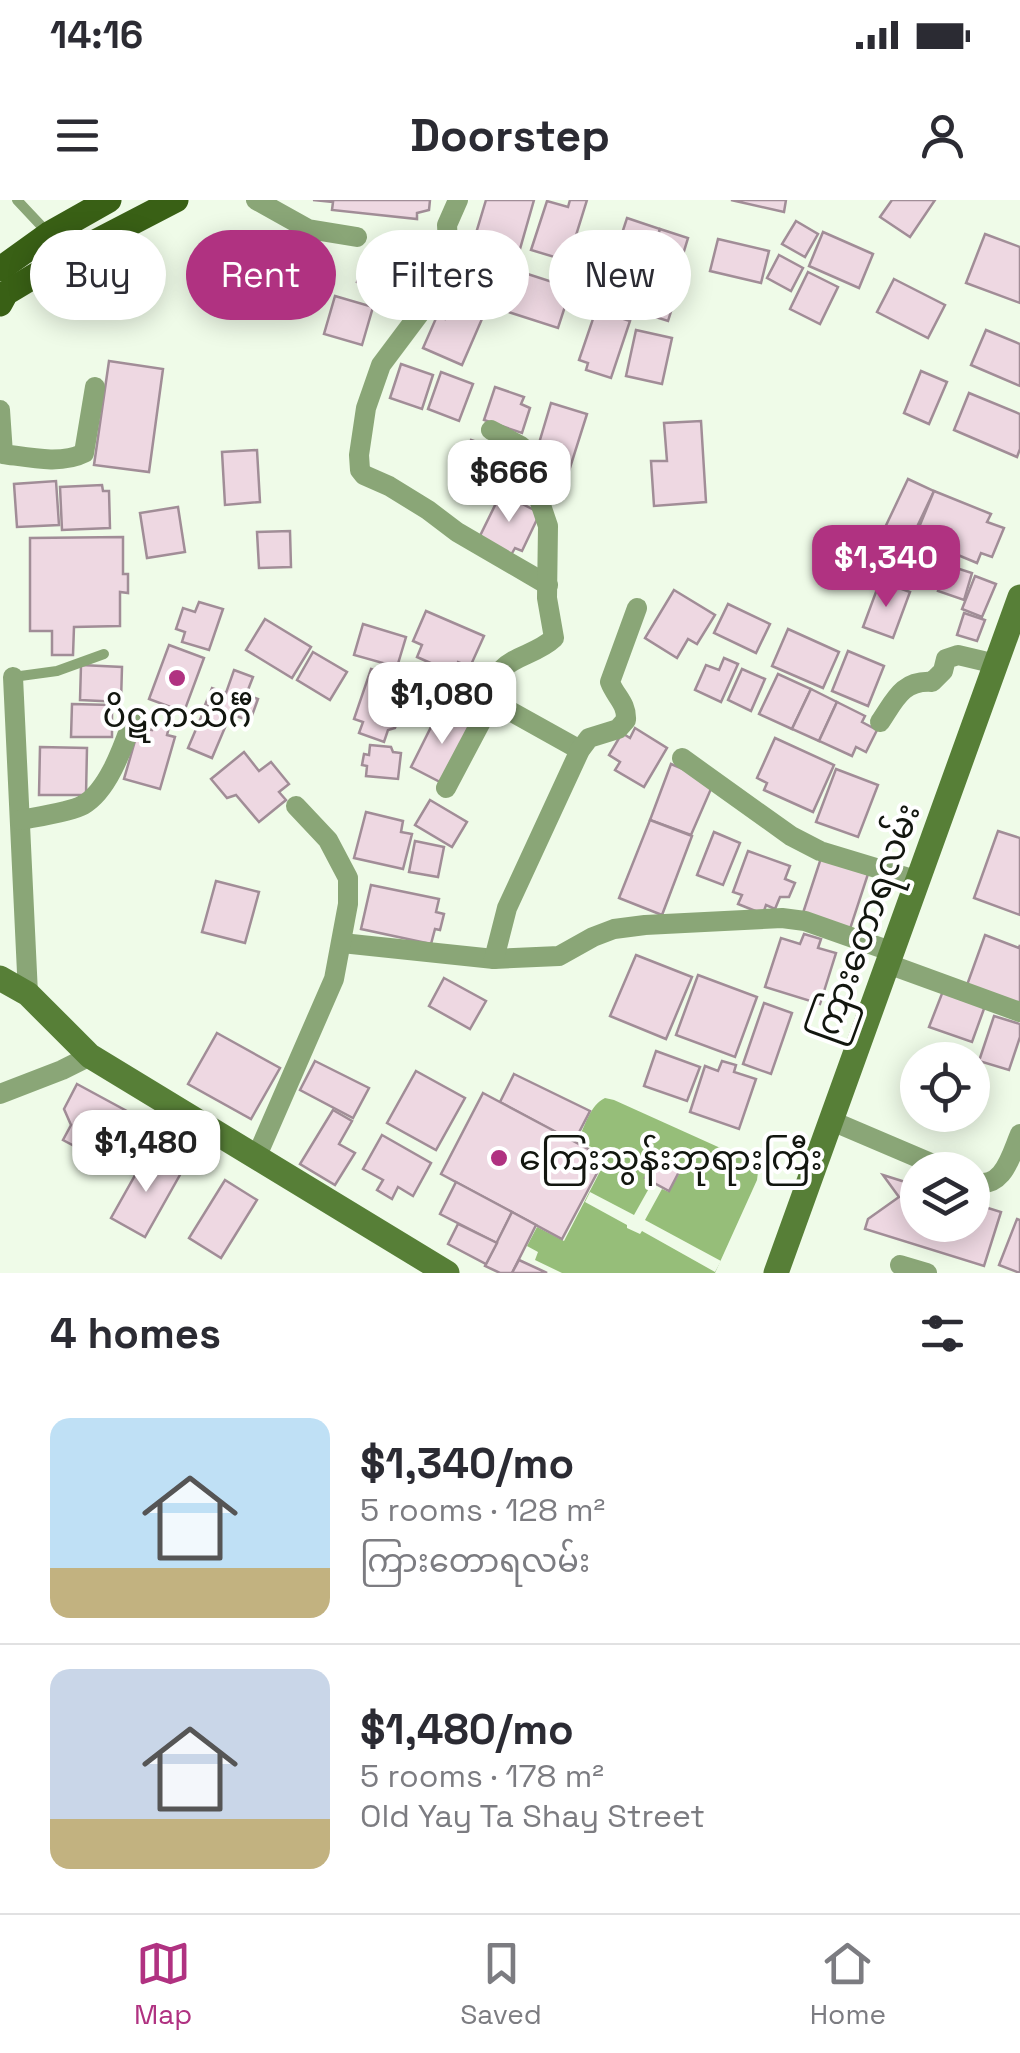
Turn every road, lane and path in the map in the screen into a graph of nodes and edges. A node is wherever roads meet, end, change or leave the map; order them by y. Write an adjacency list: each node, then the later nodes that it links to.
1 (17, 200): 6 (lane)
2 (110, 200): 7 (main road)
3 (176, 200): 10 (main road)
4 (256, 200): 8 (street)
5 (458, 200): 14 (street)
6 (45, 230)
7 (56, 230)
8 (356, 236)
9 (30, 256): 10 (main road)
10 (1, 290)
11 (94, 387): 12 (street)
12 (0, 410)
13 (491, 430): 14 (street)
14 (548, 585): 21 (street)
15 (1020, 596): 17 (main road, ကြားတောရလမ်း)
16 (638, 608): 24 (street)
17 (1013, 637): 19 (main road, ကြားတောရလမ်း)
18 (104, 654): 20 (lane)
19 (996, 664): 23 (street); 29 (main road, ကြားတောရလမ်း)
20 (14, 677): 28 (street)
21 (492, 701): 24 (street); 26 (street)
22 (132, 722): 28 (street)
23 (880, 722)
24 (580, 750): 32 (street)
25 (682, 758): 29 (street)
26 (446, 788)
27 (296, 806): 30 (street)
28 (20, 820): 34 (street)
29 (919, 881): 31 (main road, ကြားတောရလမ်း)
30 (342, 943): 32 (street); 41 (street)
31 (890, 958): 32 (street); 35 (street); 38 (main road, ကြားတောရလမ်း)
32 (494, 959)
33 (0, 978): 34 (main road)
34 (28, 994): 36 (main road)
35 (1020, 1012)
36 (90, 1056): 37 (street); 41 (main road)
37 (0, 1094)
38 (832, 1122): 40 (street); 45 (main road, ကြားတောရလမ်း)
39 (1020, 1134): 42 (street)
40 (904, 1152)
41 (256, 1158): 44 (main road)
42 (990, 1183)
43 (900, 1264): 46 (street)
44 (446, 1273)
45 (776, 1273)
46 (927, 1273)

